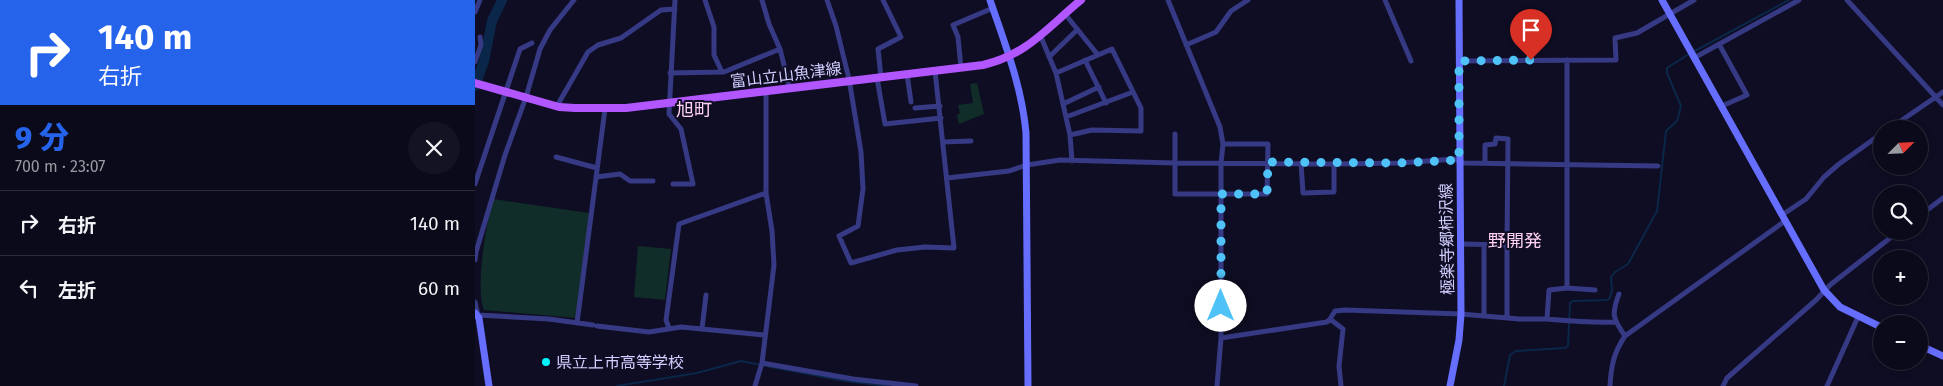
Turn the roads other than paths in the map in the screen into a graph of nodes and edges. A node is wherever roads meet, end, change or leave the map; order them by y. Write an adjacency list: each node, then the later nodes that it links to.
1 (481, 0): 20 (street)
2 (574, 0): 53 (street)
3 (675, 0): 19 (street)
4 (705, 0): 41 (street)
5 (762, 0): 29 (street)
6 (827, 0): 46 (street)
7 (883, 0): 45 (street)
8 (990, 0): 18 (street)
9 (1081, 0): 21 (main road, 富山立山魚津線)
10 (1168, 0): 28 (street)
11 (1248, 0): 28 (street)
12 (1385, 0): 36 (street)
13 (1459, 0): 37 (street, 極楽寺郷柿沢線)
14 (1662, 0): 22 (street)
15 (1694, 0): 22 (street)
16 (1799, 0): 27 (street)
17 (1847, 0): 54 (street)
18 (993, 8): 31 (street); 39 (street)
19 (675, 9): 42 (street); 59 (street)
20 (475, 12)
21 (1065, 14): 23 (street); 25 (main road, 富山立山魚津線)
22 (1669, 14): 33 (street); 35 (street)
23 (1077, 30): 30 (street); 32 (street)
24 (481, 37): 38 (street)
25 (1041, 37): 31 (main road, 富山立山魚津線); 32 (street)
26 (532, 42): 89 (street)
27 (1719, 44): 33 (street); 61 (street)
28 (1186, 45): 71 (street)
29 (780, 49): 41 (street); 49 (street)
30 (1097, 55): 34 (street); 51 (street)
31 (1009, 57): 39 (main road, 富山立山魚津線); 82 (street)
32 (1049, 57): 43 (street)
33 (1694, 58): 61 (street)
34 (1085, 60): 43 (street); 48 (street)
35 (1567, 60): 37 (street); 83 (street)
36 (1411, 61)
37 (1459, 61): 73 (street, 極楽寺郷柿沢線)
38 (475, 62)
39 (961, 68): 40 (main road, 富山立山魚津線)
40 (935, 71): 44 (main road, 富山立山魚津線); 60 (street)
41 (722, 72): 42 (street)
42 (670, 73): 55 (street)
43 (1056, 73): 57 (street)
44 (907, 74): 45 (main road, 富山立山魚津線); 60 (street)
45 (879, 78): 46 (main road, 富山立山魚津線); 64 (street)
46 (849, 82): 49 (main road, 富山立山魚津線); 87 (street)
47 (475, 83): 53 (main road, 富山立山魚津線, bridge)
48 (1099, 86): 56 (street); 57 (street)
49 (790, 88): 50 (main road, 富山立山魚津線)
50 (765, 92): 55 (main road, 富山立山魚津線); 91 (street)
51 (1133, 92): 56 (street); 67 (street)
52 (1943, 92): 54 (street)
53 (525, 97): 59 (main road, 富山立山魚津線); 100 (street)
54 (1935, 97): 58 (street); 65 (street)
55 (668, 103): 62 (main road, 富山立山魚津線); 90 (street)
56 (1106, 103): 63 (street)
57 (1063, 104): 63 (street)
58 (1943, 105)
59 (557, 106): 62 (main road, 富山立山魚津線)
60 (939, 106): 64 (street)
61 (1722, 106): 95 (street)
62 (605, 109): 85 (street)
63 (1066, 117): 67 (street)
64 (941, 118): 70 (street)
65 (1902, 120)
66 (1175, 134): 76 (street)
67 (1070, 135): 74 (street)
68 (1873, 140): 95 (street)
69 (971, 141): 70 (street)
70 (943, 142): 87 (street)
71 (1223, 144): 75 (street); 77 (street)
72 (556, 158): 85 (street)
73 (1459, 160): 78 (street); 81 (street); 97 (street, 極楽寺郷柿沢線)
74 (1072, 161): 76 (street); 82 (street)
75 (1268, 162): 77 (street); 80 (street); 92 (street)
76 (1175, 163): 77 (street); 92 (street)
77 (1221, 163): 92 (street)
78 (1485, 163): 79 (street); 79 (street)
79 (1508, 163): 83 (street); 99 (street)
80 (1301, 164): 81 (street); 81 (street)
81 (1334, 164)
82 (1027, 165): 87 (street); 128 (street)
83 (1567, 165): 84 (street); 101 (street)
84 (1658, 166)
85 (597, 168): 86 (street)
86 (596, 177): 88 (street); 115 (street)
87 (947, 178)
88 (653, 181)
89 (475, 184)
90 (673, 184)
91 (766, 193): 117 (street); 119 (street)
92 (1221, 194): 121 (street)
93 (1943, 198): 94 (street)
94 (1928, 209)
95 (1784, 218): 103 (street); 120 (street)
96 (1888, 240): 103 (street)
97 (1461, 244): 98 (street); 108 (street, 極楽寺郷柿沢線)
98 (1484, 245): 99 (street); 109 (street)
99 (1507, 245): 111 (street)
100 (475, 260)
101 (1567, 288): 102 (street); 113 (street)
102 (1595, 290)
103 (1824, 290): 110 (street); 133 (street)
104 (1619, 294): 114 (street)
105 (706, 295): 118 (street)
106 (475, 302): 107 (street)
107 (476, 314): 115 (street); 125 (street)
108 (1461, 314): 109 (street); 112 (street); 131 (street, 極楽寺郷柿沢線)
109 (1484, 316): 111 (street)
110 (1858, 317): 116 (street); 134 (street)
111 (1507, 318): 113 (street)
112 (1330, 319): 121 (street); 130 (street)
113 (1547, 319): 114 (street)
114 (1615, 322): 120 (street)
115 (577, 323): 117 (street)
116 (1873, 324)
117 (669, 328): 118 (street)
118 (702, 329): 119 (street)
119 (765, 335): 124 (street)
120 (1625, 336): 132 (street)
121 (1221, 338): 129 (street)
122 (1928, 348): 123 (street)
123 (1943, 356)
124 (762, 363): 126 (street); 127 (street)
125 (489, 386)
126 (755, 386)
127 (916, 386)
128 (1028, 386)
129 (1217, 386)
130 (1341, 386)
131 (1449, 386)
132 (1610, 386)
133 (1723, 386)
134 (1827, 386)

